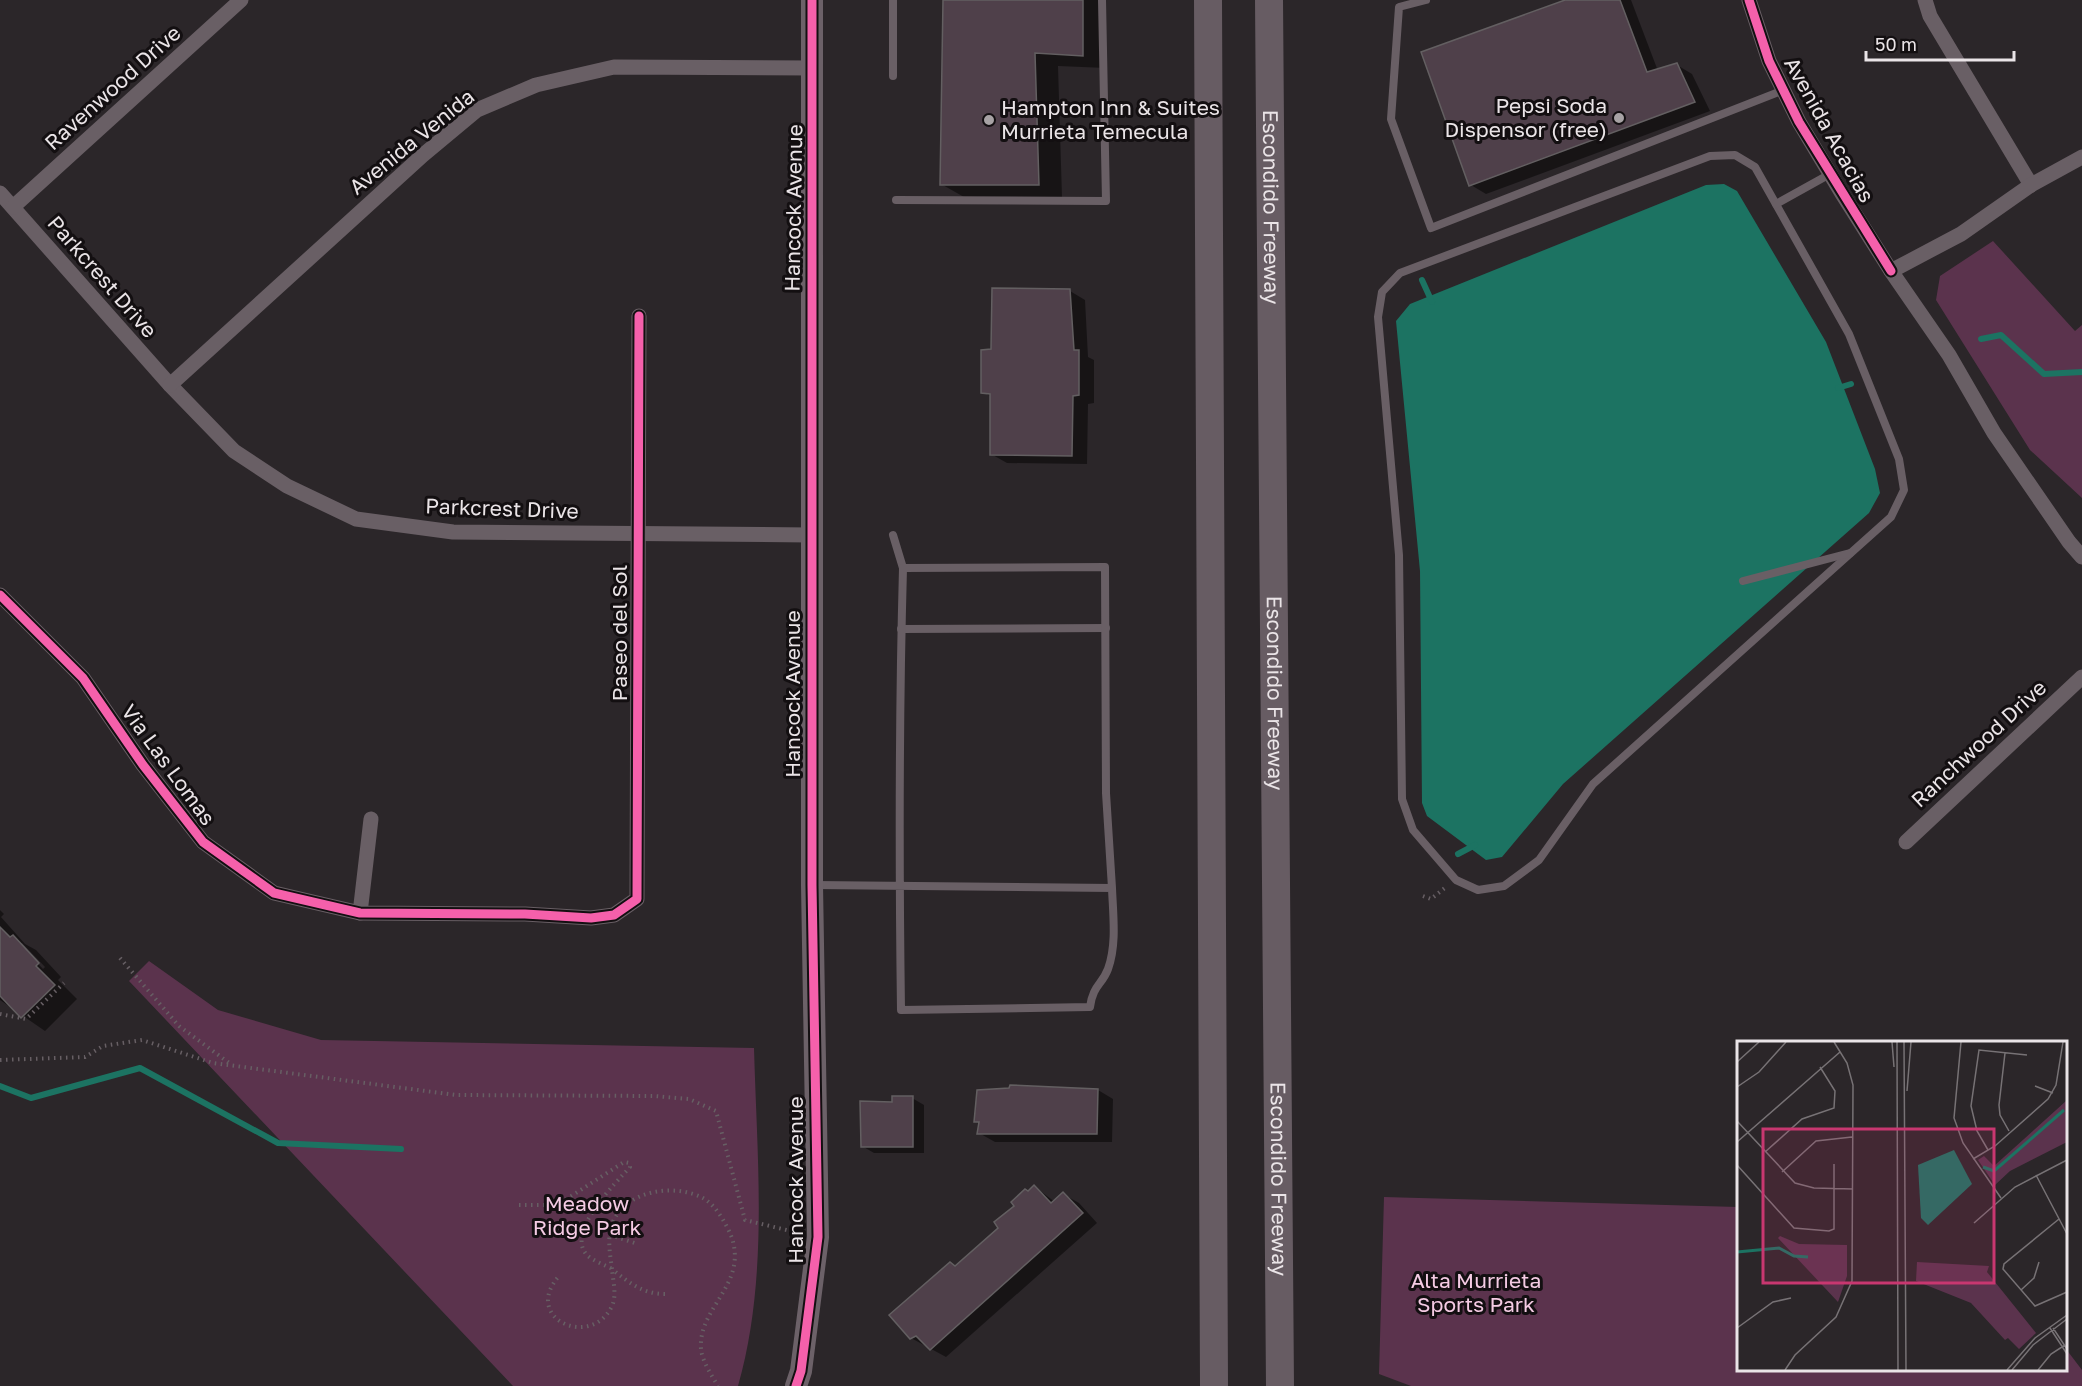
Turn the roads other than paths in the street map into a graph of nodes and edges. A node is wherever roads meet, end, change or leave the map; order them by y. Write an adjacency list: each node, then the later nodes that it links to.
1 (242, 0): 20 (street, Ravenwood Drive)
2 (812, 0): 11 (main road, Hancock Avenue)
3 (893, 0): 12 (lane)
4 (1102, 0): 18 (lane)
5 (1208, 0): 43 (highway)
6 (1269, 0): 44 (highway, Escondido Freeway)
7 (1426, 0): 10 (lane)
8 (1749, 0): 13 (street, Avenida Acacias)
9 (1925, 0): 16 (street)
10 (1400, 4): 13 (lane)
11 (813, 68): 23 (street, Avenida Venida); 25 (main road, Hancock Avenue)
12 (893, 76)
13 (1784, 90): 15 (street, Avenida Acacias)
14 (2082, 157): 16 (street)
15 (1830, 174): 19 (lane); 21 (street, Avenida Acacias)
16 (2031, 185): 21 (street)
17 (0, 194): 20 (street, Parkcrest Drive)
18 (896, 200)
19 (1776, 204): 27 (lane); 27 (lane)
20 (13, 207): 23 (street, Parkcrest Drive)
21 (1891, 272): 28 (street, Avenida Acacias)
22 (639, 316): 24 (street, Paseo del Sol)
23 (170, 385): 24 (street, Parkcrest Drive)
24 (638, 534): 25 (street, Parkcrest Drive); 41 (street, Paseo del Sol)
25 (811, 535): 37 (main road, Hancock Avenue)
26 (893, 535): 29 (lane)
27 (1852, 553): 30 (lane)
28 (2082, 556)
29 (903, 568): 32 (lane); 33 (lane)
30 (1743, 581)
31 (0, 596): 40 (street, Via Las Lomas)
32 (1106, 628): 33 (lane); 39 (lane)
33 (901, 629): 38 (lane)
34 (2082, 677): 36 (street, Ranchwood Drive)
35 (371, 819): 40 (street)
36 (1906, 842)
37 (812, 885): 38 (lane); 42 (main road, Hancock Avenue)
38 (899, 886): 39 (lane); 39 (lane)
39 (1112, 888)
40 (360, 913): 41 (street, Via Las Lomas)
41 (591, 918)
42 (796, 1386)
43 (1215, 1386)
44 (1280, 1386)

